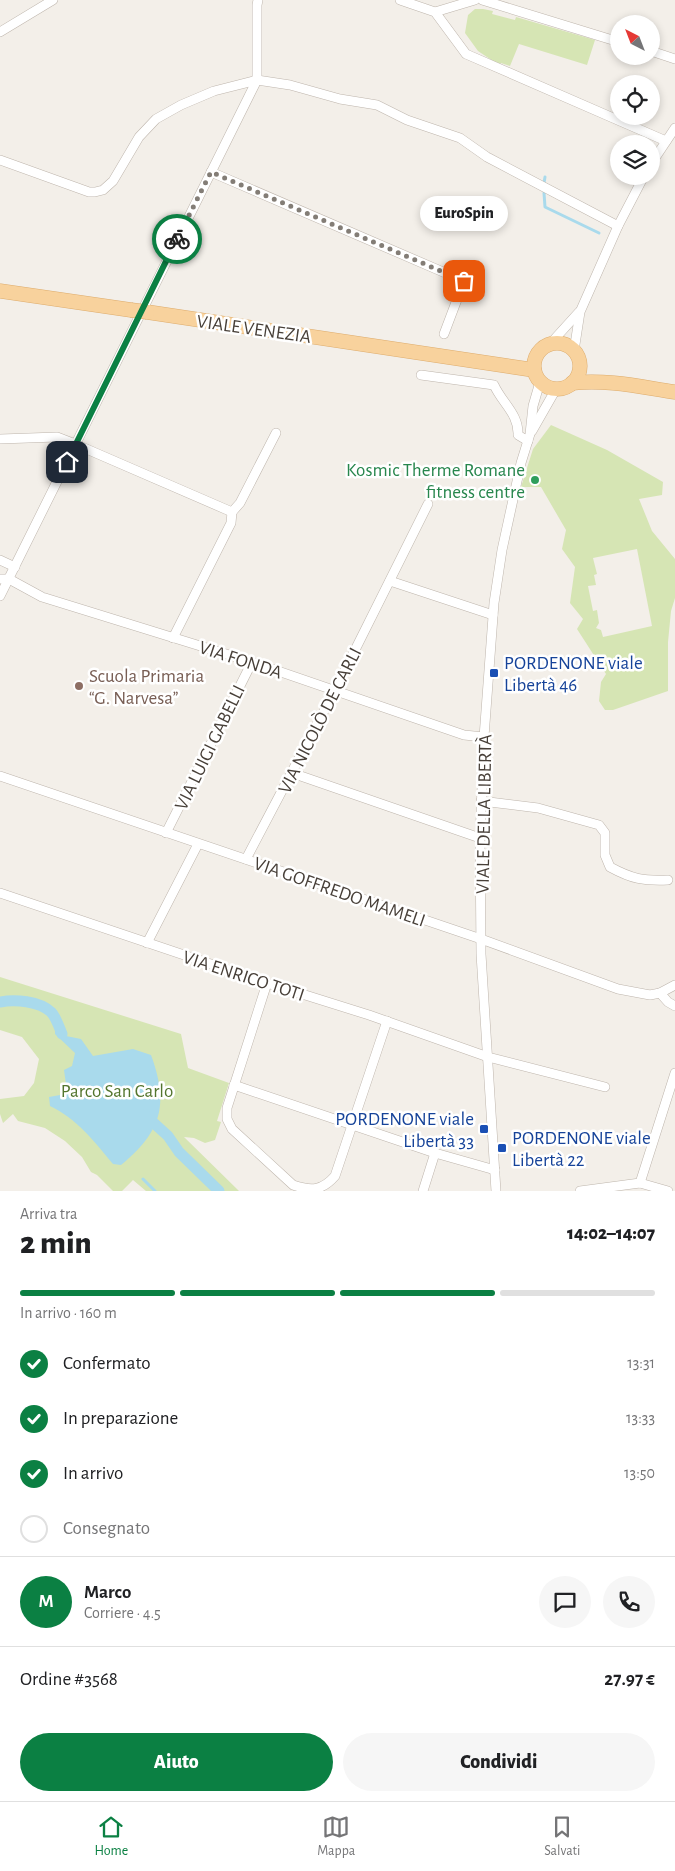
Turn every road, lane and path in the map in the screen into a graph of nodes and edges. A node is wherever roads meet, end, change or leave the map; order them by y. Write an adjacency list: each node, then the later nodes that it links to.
1 (53, 0): 7 (street)
2 (258, 0): 11 (street)
3 (400, 0): 6 (street)
4 (475, 0): 6 (street)
5 (482, 0): 8 (street)
6 (435, 12): 13 (street)
7 (0, 32)
8 (610, 39)
9 (660, 55): 10 (street)
10 (675, 59)
11 (257, 80): 15 (street); 16 (street); 18 (street)
12 (675, 128): 13 (street)
13 (666, 141): 14 (street)
14 (660, 150)
15 (0, 160)
16 (211, 172): 21 (street); 35 (street)
17 (639, 185): 18 (street)
18 (618, 226): 20 (street)
19 (0, 291): 25 (main road, VIALE VENEZIA, bridge)
20 (580, 312): 22 (street); 24 (street)
21 (444, 334)
22 (550, 344): 23 (main road); 24 (main road)
23 (536, 355): 25 (main road, VIALE VENEZIA); 27 (main road)
24 (577, 355): 28 (main road); 29 (main road)
25 (509, 365): 27 (main road, VIALE VENEZIA)
26 (421, 375): 33 (street)
27 (537, 376): 30 (main road); 33 (street, VIALE DELLA LIBERTÀ)
28 (608, 382): 29 (main road); 31 (main road)
29 (572, 383): 30 (main road)
30 (556, 389): 33 (street, VIALE DELLA LIBERTÀ)
31 (675, 392)
32 (276, 433): 37 (street)
33 (529, 437): 43 (street, VIALE DELLA LIBERTÀ)
34 (0, 439): 35 (street)
35 (76, 444): 37 (street); 39 (street)
36 (428, 504): 41 (street, VIA NICOLÒ DE CARLI)
37 (232, 512): 44 (street)
38 (0, 560): 39 (street)
39 (15, 567): 40 (street)
40 (4, 579): 42 (street); 44 (street, VIA FONDA)
41 (390, 581): 43 (street); 46 (street, VIA NICOLÒ DE CARLI)
42 (0, 596)
43 (493, 615): 47 (street, VIALE DELLA LIBERTÀ)
44 (173, 638): 45 (street, VIA FONDA)
45 (252, 662): 46 (street, VIA FONDA); 51 (street, VIA LUIGI GABELLI)
46 (336, 690): 47 (street, VIA FONDA); 48 (street, VIA NICOLÒ DE CARLI)
47 (484, 737): 50 (street, VIALE DELLA LIBERTÀ)
48 (292, 773): 52 (street); 54 (street, VIA NICOLÒ DE CARLI)
49 (0, 776): 51 (street, VIA GOFFREDO MAMELI)
50 (481, 801): 52 (street, VIALE DELLA LIBERTÀ); 55 (street)
51 (166, 833): 53 (street, VIA GOFFREDO MAMELI)
52 (480, 838): 57 (street, VIALE DELLA LIBERTÀ)
53 (198, 844): 54 (street, VIA GOFFREDO MAMELI); 58 (street)
54 (246, 859): 57 (street, VIA GOFFREDO MAMELI)
55 (668, 880)
56 (0, 894): 58 (street, VIA ENRICO TOTI)
57 (481, 939): 61 (street, VIA GOFFREDO MAMELI); 64 (street, VIALE DELLA LIBERTÀ)
58 (148, 943): 59 (street, VIA ENRICO TOTI)
59 (267, 984): 63 (street, VIA ENRICO TOTI); 66 (street)
60 (675, 985): 61 (street)
61 (660, 993): 62 (street)
62 (675, 1006)
63 (387, 1021): 64 (street, VIA ENRICO TOTI); 69 (street)
64 (488, 1057): 67 (street, VIA ENRICO TOTI); 71 (street, VIALE DELLA LIBERTÀ)
65 (675, 1073): 68 (street)
66 (234, 1085): 69 (street); 69 (street)
67 (604, 1087)
68 (671, 1100): 72 (street)
69 (353, 1125): 70 (street)
70 (435, 1153): 71 (street); 73 (street)
71 (495, 1170): 74 (street, VIALE DELLA LIBERTÀ)
72 (640, 1183): 75 (street); 76 (street)
73 (423, 1191)
74 (496, 1191)
75 (580, 1191)
76 (668, 1191)

